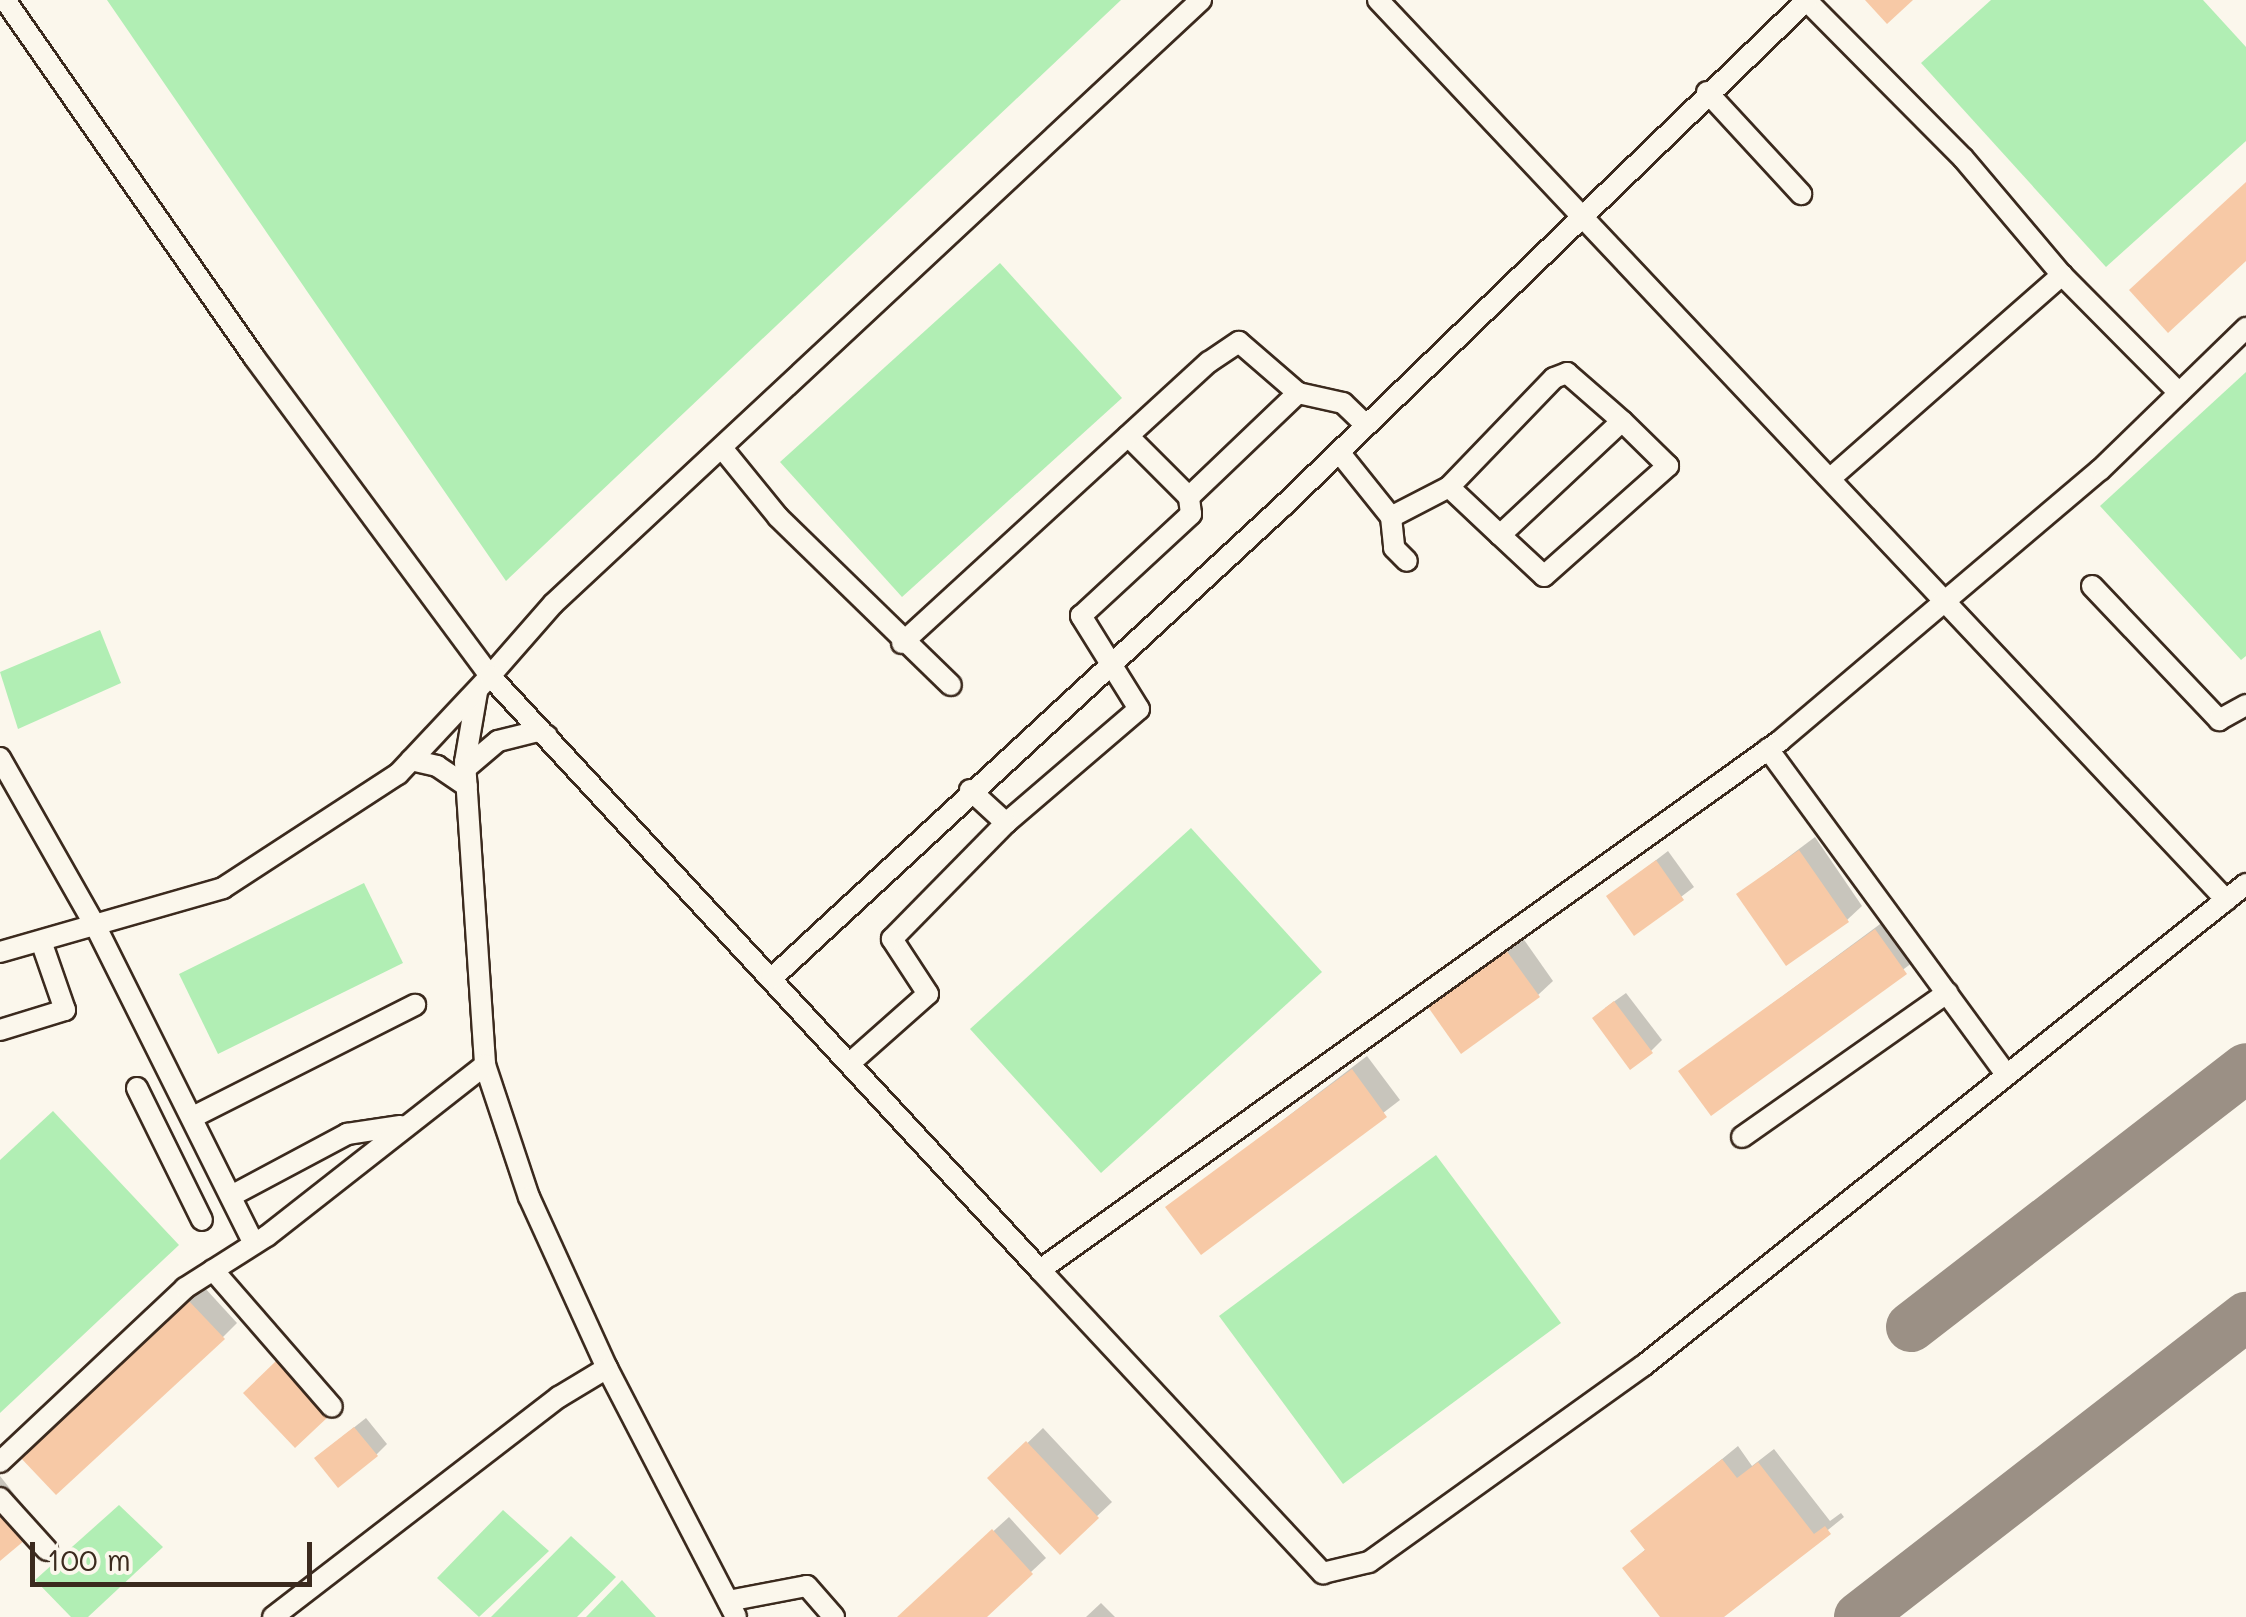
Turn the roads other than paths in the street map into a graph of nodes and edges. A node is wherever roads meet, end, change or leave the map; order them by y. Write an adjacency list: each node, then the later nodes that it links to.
1 (5, 0): 27 (lane)
2 (1201, 0): 15 (lane)
3 (1378, 0): 7 (lane)
4 (1806, 0): 5 (lane); 8 (lane)
5 (1707, 92): 6 (lane); 7 (lane)
6 (1801, 194)
7 (1584, 212): 13 (lane); 17 (lane)
8 (2062, 275): 11 (lane); 17 (lane)
9 (2246, 328): 11 (lane)
10 (1298, 393): 13 (lane); 14 (lane); 19 (lane)
11 (2179, 393): 24 (lane)
12 (1622, 421): 18 (lane); 21 (lane); 21 (lane)
13 (1366, 425): 16 (lane)
14 (1128, 436): 19 (lane); 25 (lane)
15 (722, 448): 25 (lane); 27 (lane)
16 (1338, 452): 20 (lane); 26 (lane)
17 (1833, 476): 24 (lane)
18 (1449, 487): 20 (lane); 21 (lane)
19 (1188, 497): 26 (lane)
20 (1391, 517): 22 (lane)
21 (1500, 535)
22 (1407, 561)
23 (2092, 586): 29 (lane)
24 (1948, 598): 31 (lane); 38 (lane)
25 (902, 643): 28 (lane)
26 (1112, 660): 35 (lane); 36 (lane)
27 (484, 683): 30 (lane); 33 (lane); 34 (lane)
28 (951, 685)
29 (2246, 705)
30 (547, 736): 34 (lane); 42 (lane)
31 (1768, 749): 43 (lane); 59 (lane)
32 (0, 758): 39 (lane)
33 (412, 760): 34 (lane); 39 (lane)
34 (466, 777): 47 (lane)
35 (970, 790): 36 (lane); 42 (lane)
36 (1006, 824): 46 (lane)
37 (2246, 884): 38 (lane)
38 (2226, 900): 48 (lane)
39 (95, 925): 40 (lane); 50 (lane)
40 (41, 940): 41 (lane); 45 (lane)
41 (0, 952)
42 (772, 978): 46 (lane)
43 (1947, 993): 48 (lane); 52 (lane)
44 (415, 1005): 50 (lane)
45 (0, 1030)
46 (850, 1063): 59 (lane)
47 (485, 1065): 51 (lane); 60 (lane)
48 (2006, 1074): 59 (lane)
49 (137, 1088): 54 (lane)
50 (193, 1117): 53 (lane)
51 (402, 1126): 55 (lane); 57 (lane)
52 (1742, 1137)
53 (206, 1144): 54 (lane); 55 (lane)
54 (173, 1162): 56 (lane)
55 (231, 1196): 57 (lane)
56 (202, 1220)
57 (253, 1242): 58 (lane)
58 (213, 1270): 61 (lane); 62 (lane)
59 (1040, 1270)
60 (607, 1368): 65 (lane); 66 (lane)
61 (332, 1407)
62 (0, 1462)
63 (0, 1498): 64 (lane)
64 (47, 1550)
65 (732, 1609): 67 (lane)
66 (273, 1617)
67 (834, 1617)

